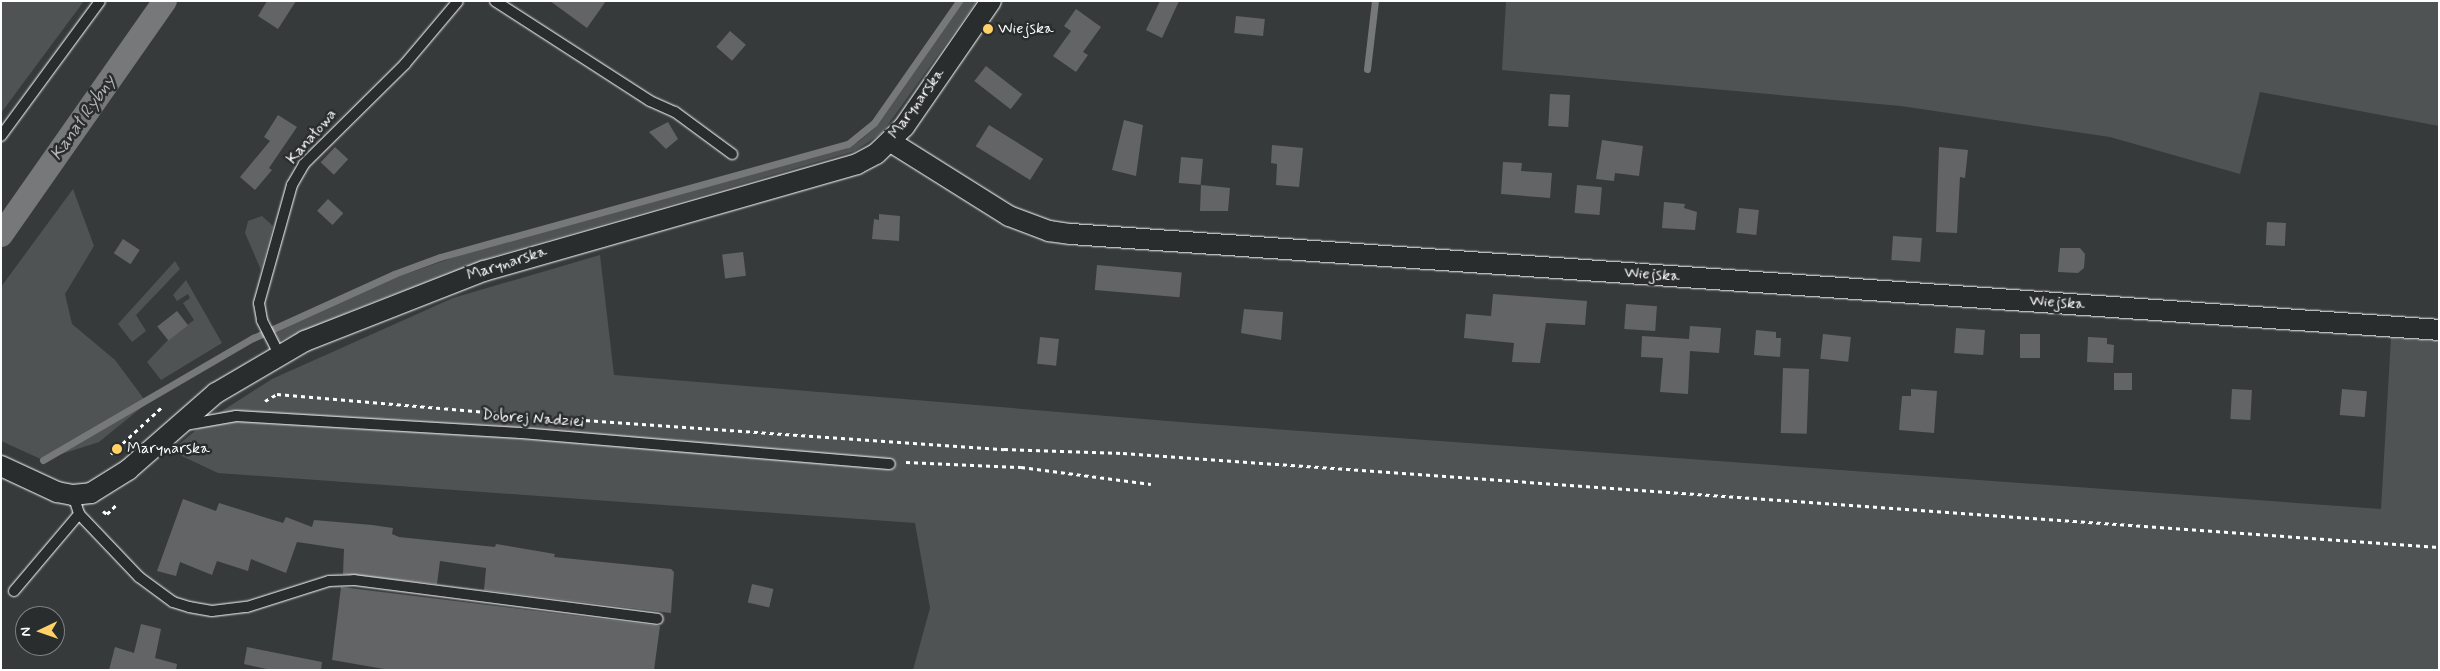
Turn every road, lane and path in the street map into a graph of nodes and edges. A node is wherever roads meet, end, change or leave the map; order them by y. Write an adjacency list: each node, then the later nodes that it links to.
1 (100, 1): 5 (lane)
2 (458, 1): 9 (lane, Kanałowa)
3 (495, 1): 7 (lane)
4 (991, 1): 6 (street, Marynarska)
5 (1, 136)
6 (890, 142): 8 (street, Wiejska); 9 (street, Marynarska)
7 (732, 154)
8 (2439, 330)
9 (276, 349): 14 (street, Marynarska)
10 (161, 408): 15 (path)
11 (526, 415): 12 (path)
12 (236, 416): 14 (lane, Dobrej Nadziei); 16 (lane, Dobrej Nadziei)
13 (565, 418): 22 (path)
14 (174, 427): 20 (street, Marynarska)
15 (104, 459)
16 (890, 464): 18 (path)
17 (1, 466): 20 (street, Marynarska)
18 (1151, 484)
19 (120, 501): 21 (path)
20 (76, 504): 23 (lane); 24 (lane)
21 (107, 514)
22 (2439, 547)
23 (14, 591)
24 (658, 619)

